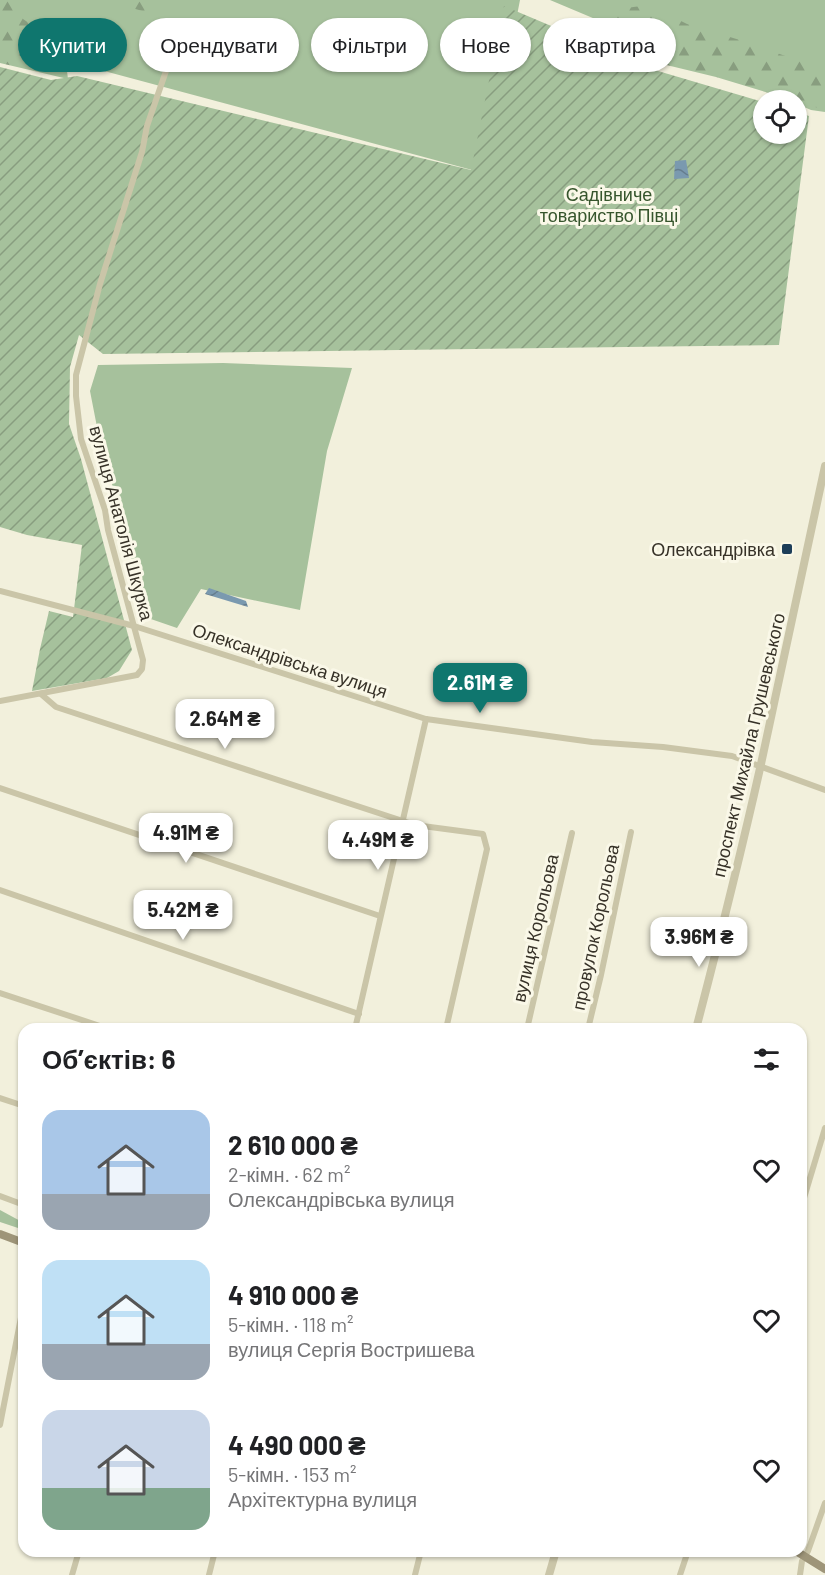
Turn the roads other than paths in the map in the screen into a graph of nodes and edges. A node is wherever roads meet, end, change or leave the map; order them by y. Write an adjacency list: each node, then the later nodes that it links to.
1 (166, 72): 4 (street, вулиця Анатолія Шкурка)
2 (825, 466): 8 (street, проспект Михайла Грушевського)
3 (0, 591): 4 (street, Олександрівська вулиця)
4 (134, 626): 5 (street, вулиця Анатолія Шкурка); 7 (street, Олександрівська вулиця)
5 (41, 694): 6 (street, вулиця Анатолія Шкурка); 11 (street)
6 (0, 701)
7 (426, 719): 8 (street, Олександрівська вулиця); 11 (street)
8 (761, 766): 10 (street, Олександрівська вулиця); 23 (street, проспект Михайла Грушевського)
9 (0, 789): 15 (street)
10 (825, 790)
11 (402, 820): 15 (street); 20 (street)
12 (631, 832): 22 (street, провулок Корольова)
13 (572, 833): 21 (street, вулиця Корольова)
14 (0, 891): 17 (street)
15 (380, 916): 17 (street)
16 (0, 993): 18 (street)
17 (359, 1014): 19 (street)
18 (91, 1023)
19 (357, 1023)
20 (447, 1023)
21 (528, 1023)
22 (589, 1023)
23 (698, 1023)
24 (0, 1098): 25 (street)
25 (18, 1104)
26 (825, 1128): 27 (street)
27 (807, 1188)
28 (0, 1197): 29 (street)
29 (18, 1203)
30 (0, 1234): 31 (main road)
31 (18, 1241)
32 (18, 1333): 33 (street)
33 (0, 1425)
34 (825, 1503): 35 (street)
35 (807, 1551)
36 (77, 1557): 44 (street)
37 (214, 1557): 45 (street)
38 (420, 1557): 46 (street)
39 (554, 1557): 47 (street)
40 (686, 1557): 48 (street)
41 (804, 1557): 49 (street)
42 (807, 1557): 43 (main road)
43 (825, 1569)
44 (72, 1575)
45 (209, 1575)
46 (415, 1575)
47 (549, 1575)
48 (680, 1575)
49 (800, 1575)

